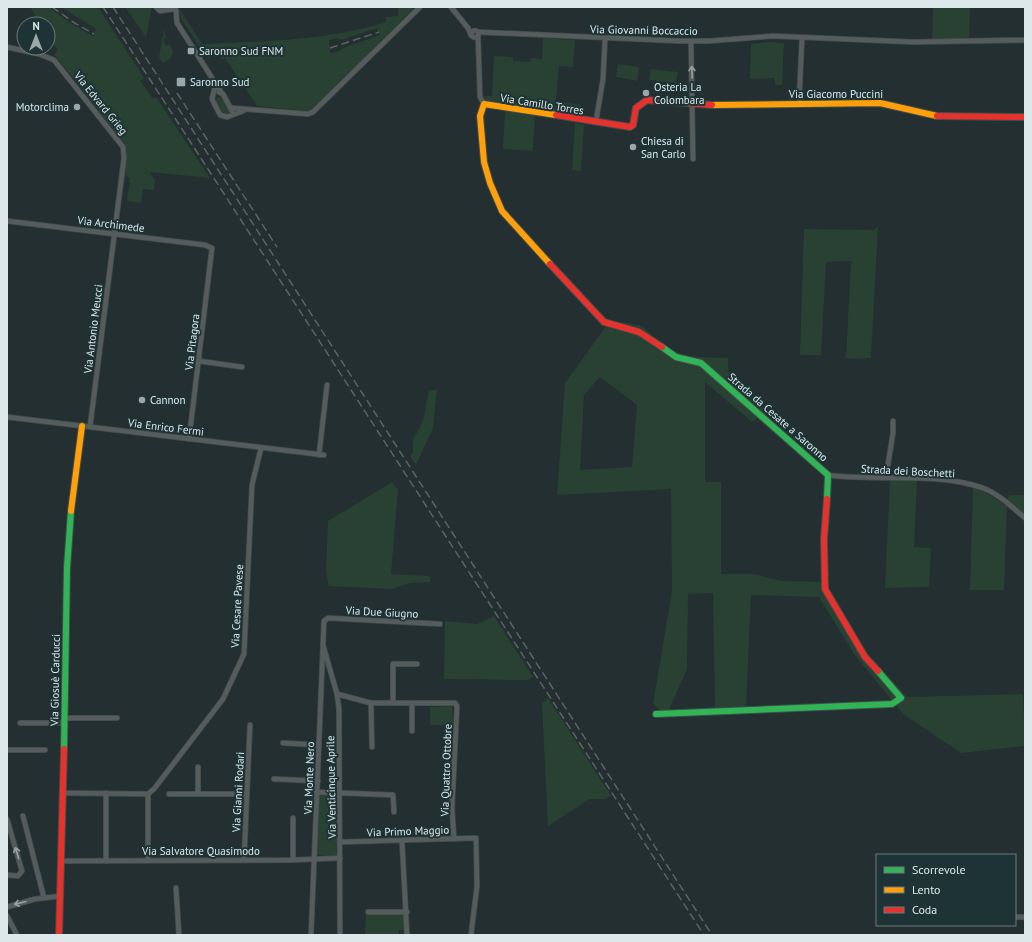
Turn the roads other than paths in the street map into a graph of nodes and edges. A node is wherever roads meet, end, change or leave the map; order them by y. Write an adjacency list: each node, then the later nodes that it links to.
1 (156, 7): 13 (street)
2 (420, 7): 20 (street)
3 (451, 7): 4 (street)
4 (465, 23): 5 (street); 6 (street)
5 (478, 33): 6 (street, Via Giovanni Boccaccio); 7 (street, Via Giovanni Boccaccio); 12 (street)
6 (472, 36): 12 (street)
7 (605, 38): 9 (street, Via Giovanni Boccaccio); 23 (street)
8 (802, 38): 9 (street, Via Giovanni Boccaccio); 10 (street, Via Giovanni Boccaccio); 18 (street)
9 (691, 40): 17 (street, one-way to 9)
10 (1025, 40)
11 (7, 48): 26 (street, Via Edvard Grieg)
12 (478, 54): 16 (street)
13 (216, 84): 14 (street); 15 (street)
14 (221, 92): 15 (street); 19 (street)
15 (214, 94): 21 (street)
16 (484, 104): 23 (street, Via Camillo Torres); 37 (street, Strada da Cesate a Saronno)
17 (693, 104): 18 (street, Via Giacomo Puccini); 23 (street, Via Giacomo Puccini); 24 (street)
18 (799, 104): 22 (street, Via Giacomo Puccini)
19 (232, 108): 20 (street); 21 (street)
20 (245, 110): 21 (street)
21 (230, 116)
22 (1025, 117)
23 (596, 121)
24 (693, 159)
25 (7, 221): 26 (street, Via Archimede)
26 (114, 234): 27 (street, Via Archimede); 34 (street, Via Antonio Meucci)
27 (212, 248): 28 (street, Via Pitagora)
28 (199, 361): 29 (street); 35 (street, Via Pitagora)
29 (242, 367)
30 (327, 385): 36 (street, Via Enrico Fermi)
31 (7, 417): 33 (street, Via Enrico Fermi)
32 (893, 421): 38 (street)
33 (82, 426): 34 (street, Via Enrico Fermi); 50 (street, Via Giosuè Carducci)
34 (90, 427): 35 (street, Via Enrico Fermi)
35 (189, 439): 36 (street, Via Enrico Fermi)
36 (260, 448): 66 (street, Via Cesare Pavese)
37 (828, 475): 38 (street, Strada dei Boschetti); 48 (street, Strada da Cesate a Saronno)
38 (886, 477): 39 (street, Strada dei Boschetti)
39 (1025, 518)
40 (324, 621): 41 (street, Via Due Giugno); 42 (street, Via Monte Nero)
41 (440, 624)
42 (322, 641): 44 (street, Via Venticinque Aprile); 55 (street, Via Monte Nero)
43 (417, 664): 46 (street)
44 (337, 694): 45 (street); 63 (street, Via Venticinque Aprile)
45 (371, 703): 46 (street); 56 (street)
46 (393, 703): 47 (street)
47 (412, 703): 53 (street); 74 (street, Via Quattro Ottobre)
48 (656, 714)
49 (117, 718): 50 (street)
50 (64, 720): 51 (street); 64 (street, Via Giosuè Carducci)
51 (20, 723)
52 (250, 725): 69 (street, Via Gianni Rodari)
53 (412, 731)
54 (282, 743): 55 (street)
55 (319, 745): 61 (street, Via Monte Nero)
56 (372, 747)
57 (7, 750): 58 (street)
58 (45, 750)
59 (198, 767): 68 (street)
60 (274, 779): 61 (street)
61 (318, 781): 62 (street, Via Monte Nero)
62 (318, 792): 63 (street); 78 (street, Via Monte Nero)
63 (340, 792): 70 (street); 76 (street, Via Venticinque Aprile)
64 (63, 793): 65 (street); 82 (street, Via Giosuè Carducci)
65 (106, 793): 66 (street); 83 (street)
66 (148, 794): 79 (street)
67 (169, 794): 68 (street)
68 (198, 794): 69 (street)
69 (247, 794): 80 (street, Via Gianni Rodari)
70 (394, 812)
71 (23, 816): 87 (street)
72 (293, 818): 81 (street)
73 (7, 819): 84 (street, one-way to 73)
74 (454, 839): 75 (street, Via Primo Maggio); 98 (street, Via Primo Maggio)
75 (402, 841): 76 (street, Via Primo Maggio); 90 (street)
76 (340, 842): 77 (street, Via Venticinque Aprile)
77 (340, 858): 78 (street, Via Salvatore Quasimodo); 96 (street, Via Venticinque Aprile)
78 (314, 859): 81 (street, Via Salvatore Quasimodo); 95 (street, Via Monte Nero)
79 (148, 860): 80 (street, Via Salvatore Quasimodo); 83 (street, Via Salvatore Quasimodo)
80 (244, 860): 81 (street, Via Salvatore Quasimodo)
81 (293, 860)
82 (62, 861): 83 (street, Via Salvatore Quasimodo); 86 (street, Via Giosuè Carducci)
83 (106, 861)
84 (7, 875)
85 (176, 888): 94 (street)
86 (61, 896): 87 (street); 93 (street, Via Giosuè Carducci)
87 (44, 898): 88 (street, one-way to 88)
88 (7, 907)
89 (368, 912): 90 (street)
90 (407, 912): 97 (street)
91 (7, 916): 92 (street)
92 (17, 935)
93 (59, 935)
94 (179, 935)
95 (311, 935)
96 (340, 935)
97 (407, 935)
98 (471, 935)

